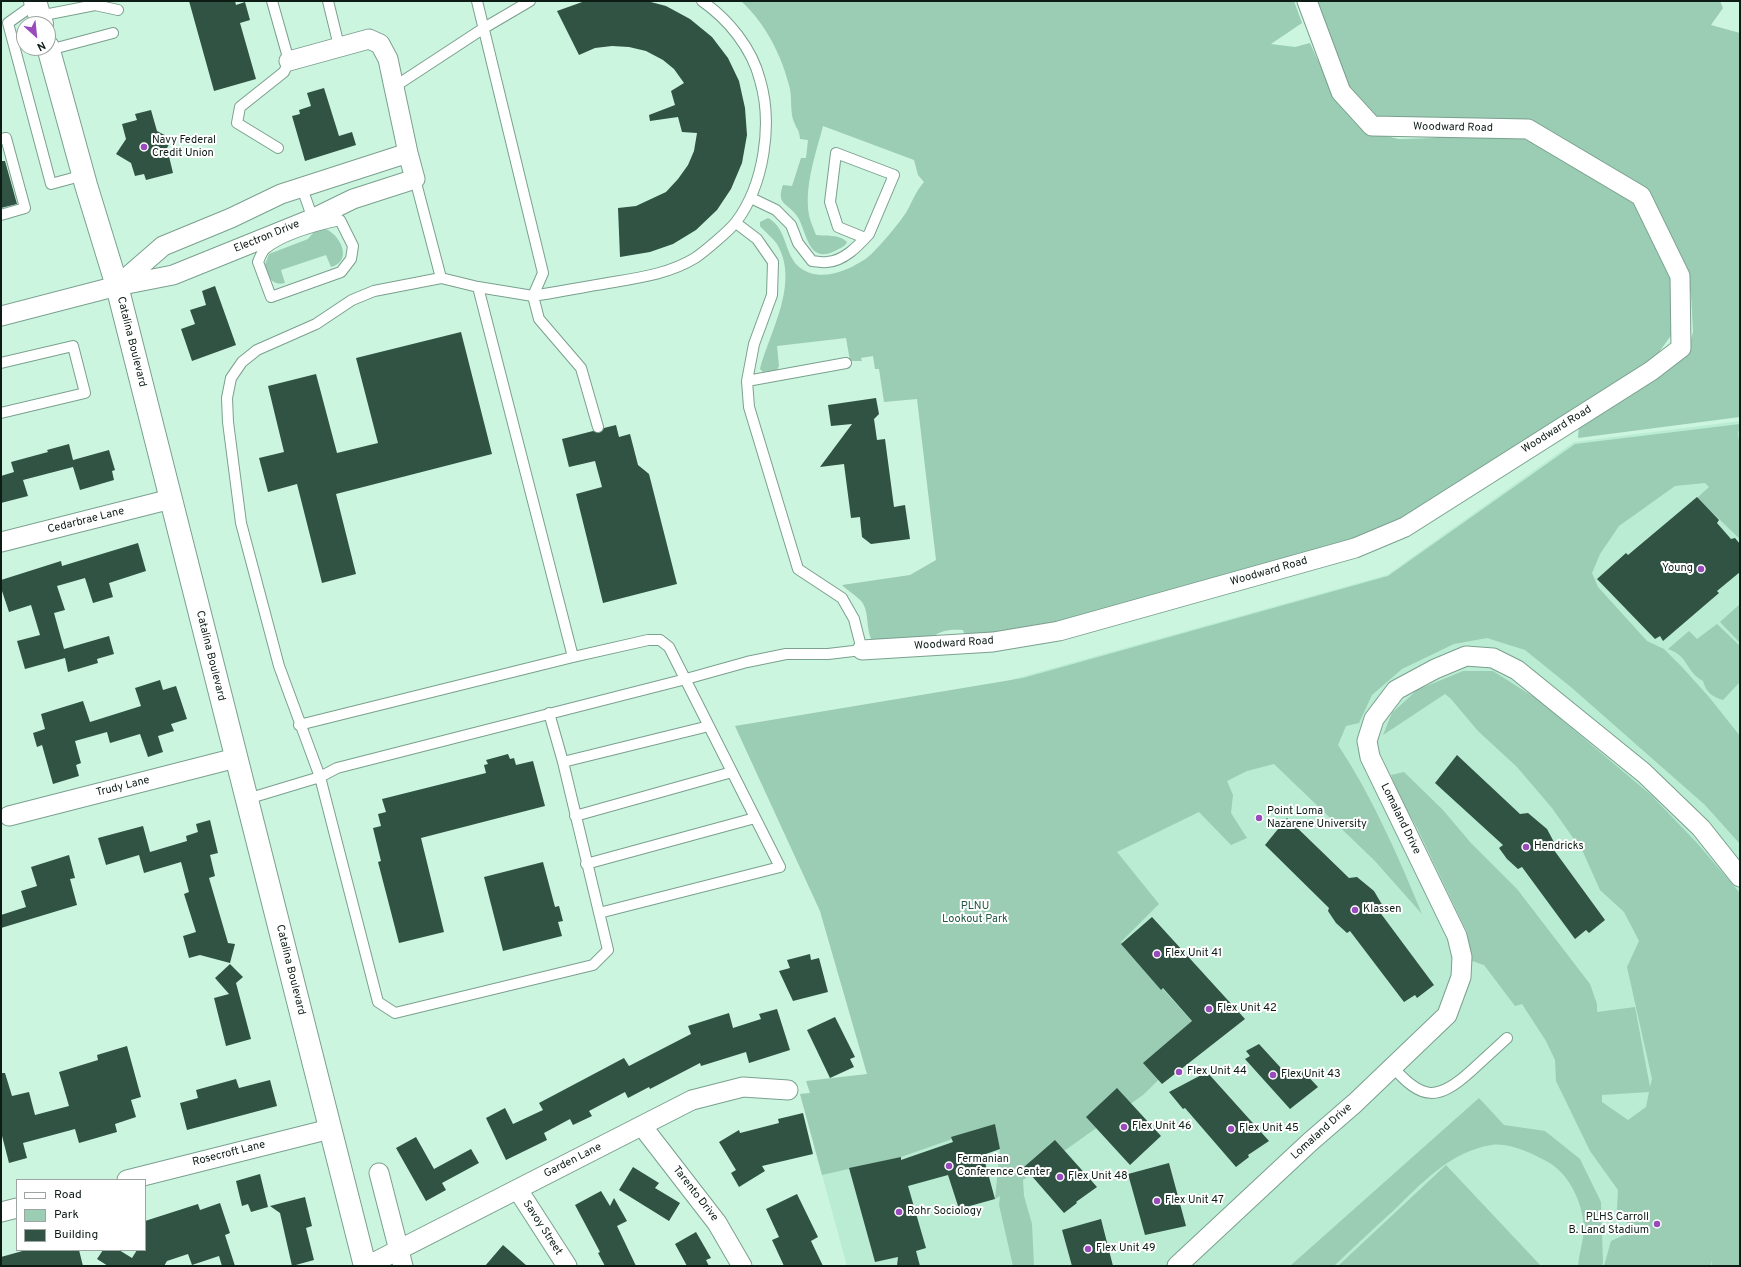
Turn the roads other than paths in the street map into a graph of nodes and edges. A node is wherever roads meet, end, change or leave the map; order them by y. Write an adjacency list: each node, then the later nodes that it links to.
1 (272, 1): 14 (lane)
2 (328, 1): 11 (lane)
3 (478, 1): 9 (lane)
4 (530, 1): 9 (lane)
5 (702, 1): 22 (lane)
6 (1306, 1): 39 (street, Woodward Road)
7 (118, 10): 8 (lane)
8 (38, 11): 19 (lane)
9 (484, 28): 15 (lane); 30 (lane)
10 (113, 32): 12 (lane)
11 (339, 46): 14 (street); 15 (street)
12 (56, 47)
13 (50, 56): 19 (main road, Catalina Boulevard)
14 (289, 60): 17 (lane)
15 (394, 87): 18 (street)
16 (4, 138): 23 (lane)
17 (278, 148)
18 (408, 153): 20 (street); 21 (street, Electron Drive)
19 (84, 175): 28 (main road, Catalina Boulevard)
20 (415, 179): 24 (street, Electron Drive); 27 (lane)
21 (302, 188): 24 (lane); 28 (street, Electron Drive)
22 (751, 198): 25 (lane); 26 (lane)
23 (1, 215)
24 (314, 222): 24 (lane); 28 (street, Electron Drive)
25 (736, 223): 30 (lane); 34 (lane)
26 (865, 238): 26 (lane)
27 (441, 278): 29 (lane); 43 (lane)
28 (117, 286): 31 (street, Electron Drive); 37 (main road, Catalina Boulevard)
29 (478, 287): 30 (lane); 40 (lane)
30 (533, 296): 36 (lane)
31 (1, 316)
32 (1, 363): 35 (lane)
33 (846, 363): 34 (lane)
34 (747, 380): 39 (lane)
35 (1, 413)
36 (598, 428)
37 (170, 499): 38 (street, Cedarbrae Lane); 45 (main road, Catalina Boulevard)
38 (1, 542)
39 (862, 650): 41 (lane)
40 (573, 657): 41 (lane); 43 (lane)
41 (686, 680): 42 (lane); 44 (lane)
42 (549, 713): 46 (lane); 48 (lane)
43 (299, 725): 48 (lane)
44 (710, 726): 46 (lane); 47 (lane)
45 (236, 758): 49 (main road, Catalina Boulevard); 50 (street, Trudy Lane)
46 (563, 762): 51 (lane)
47 (732, 772): 51 (lane); 52 (lane)
48 (320, 777): 49 (lane); 55 (lane)
49 (247, 799): 60 (main road, Catalina Boulevard)
50 (9, 816)
51 (575, 816): 53 (lane)
52 (755, 818): 53 (lane); 55 (lane)
53 (586, 864): 55 (lane)
54 (1740, 877): 57 (street, Lomaland Drive)
55 (599, 913)
56 (1507, 1038): 57 (lane)
57 (1392, 1066): 70 (street, Lomaland Drive)
58 (788, 1090): 59 (street, Garden Lane)
59 (642, 1126): 63 (street, Garden Lane); 69 (street, Tarento Drive)
60 (330, 1129): 62 (street, Rosecroft Lane); 67 (main road, Catalina Boulevard)
61 (379, 1173): 66 (street)
62 (131, 1179)
63 (518, 1190): 66 (street, Garden Lane); 68 (street, Savoy Street)
64 (16, 1208): 65 (street)
65 (1, 1212)
66 (401, 1258): 67 (street, Garden Lane)
67 (366, 1266)
68 (567, 1266)
69 (742, 1266)
70 (1177, 1266)

